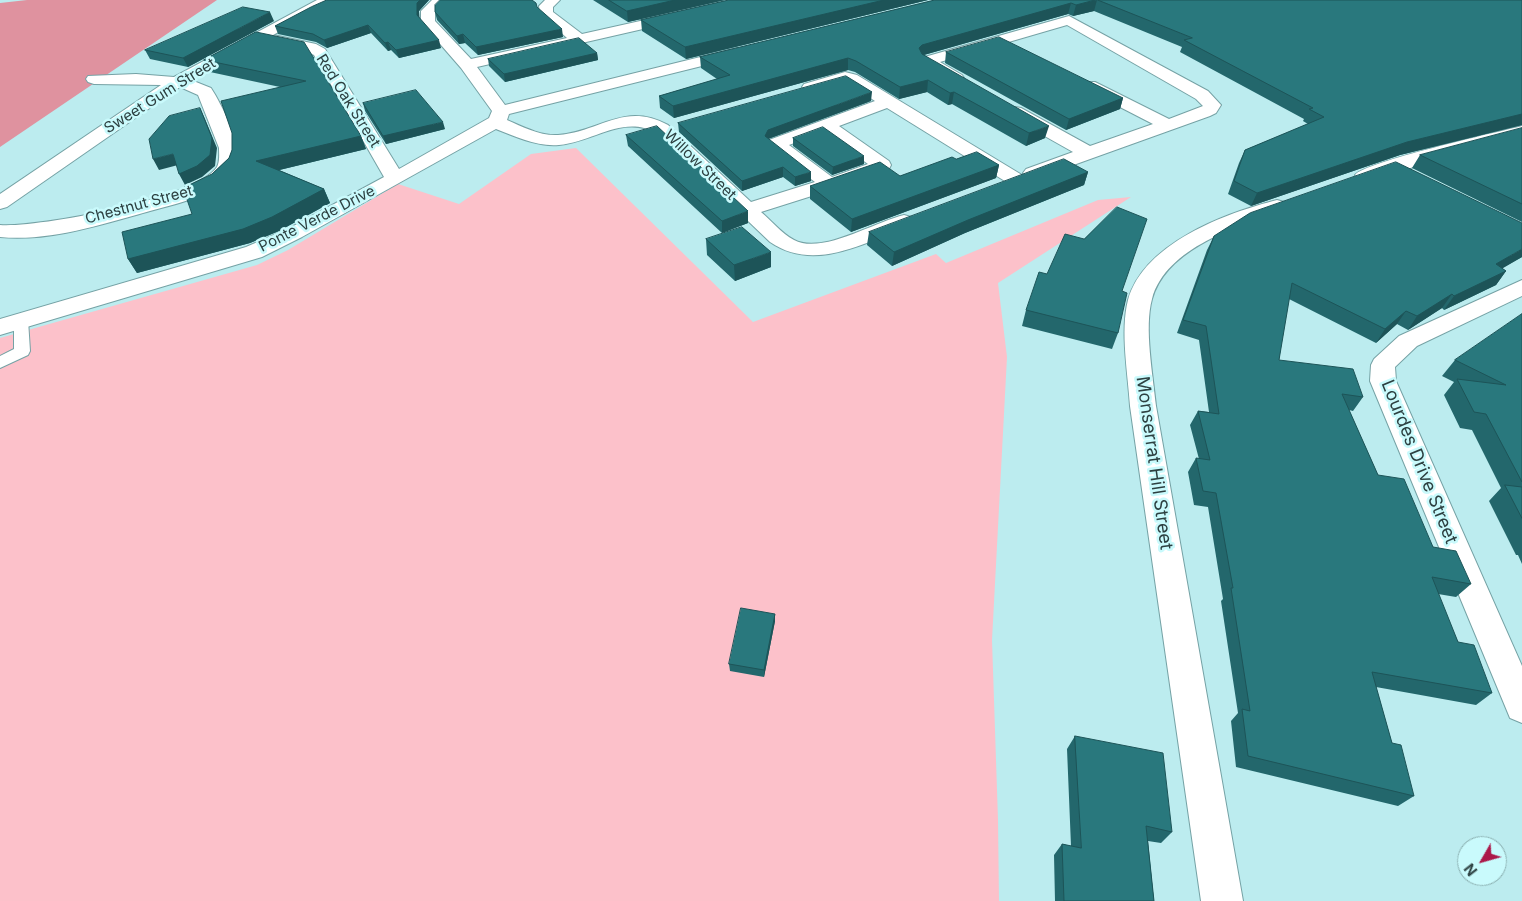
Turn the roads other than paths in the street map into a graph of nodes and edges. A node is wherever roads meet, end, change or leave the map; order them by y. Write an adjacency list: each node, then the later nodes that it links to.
1 (327, 0): 5 (street, Sweet Gum Street)
2 (440, 0): 10 (street)
3 (553, 0): 6 (street)
4 (752, 0): 6 (street)
5 (257, 37): 13 (street, Sweet Gum Street); 26 (street, Red Oak Street)
6 (578, 38): 10 (street)
7 (998, 40): 8 (street); 14 (street); 21 (street)
8 (1016, 49)
9 (751, 50): 18 (street, Ponte Verde Drive)
10 (467, 65): 18 (street)
11 (94, 78): 13 (street, Chestnut Street)
12 (1079, 80): 21 (street)
13 (178, 82): 31 (street, Sweet Gum Street); 34 (street, Chestnut Street)
14 (970, 87)
15 (797, 91): 16 (street)
16 (888, 102): 20 (street); 24 (street)
17 (1004, 106): 24 (street)
18 (498, 116): 22 (street, Willow Street); 26 (street, Ponte Verde Drive)
19 (681, 123): 22 (street)
20 (826, 125): 29 (street); 29 (street)
21 (1168, 125): 24 (street)
22 (662, 129): 32 (street, Willow Street)
23 (1522, 131): 25 (street)
24 (1088, 153)
25 (1391, 166): 27 (street); 28 (street)
26 (395, 179): 36 (street, Ponte Verde Drive)
27 (1417, 179)
28 (1344, 183)
29 (830, 184): 32 (street)
30 (1297, 199): 40 (street, Monserrat Hill Street)
31 (0, 202)
32 (747, 210): 33 (street, Willow Street)
33 (918, 215)
34 (0, 232)
35 (1522, 288): 39 (street, Lourdes Drive Street)
36 (21, 320): 37 (street, Ponte Verde Drive); 38 (lane)
37 (0, 327)
38 (0, 363)
39 (1522, 706)
40 (1222, 901)

